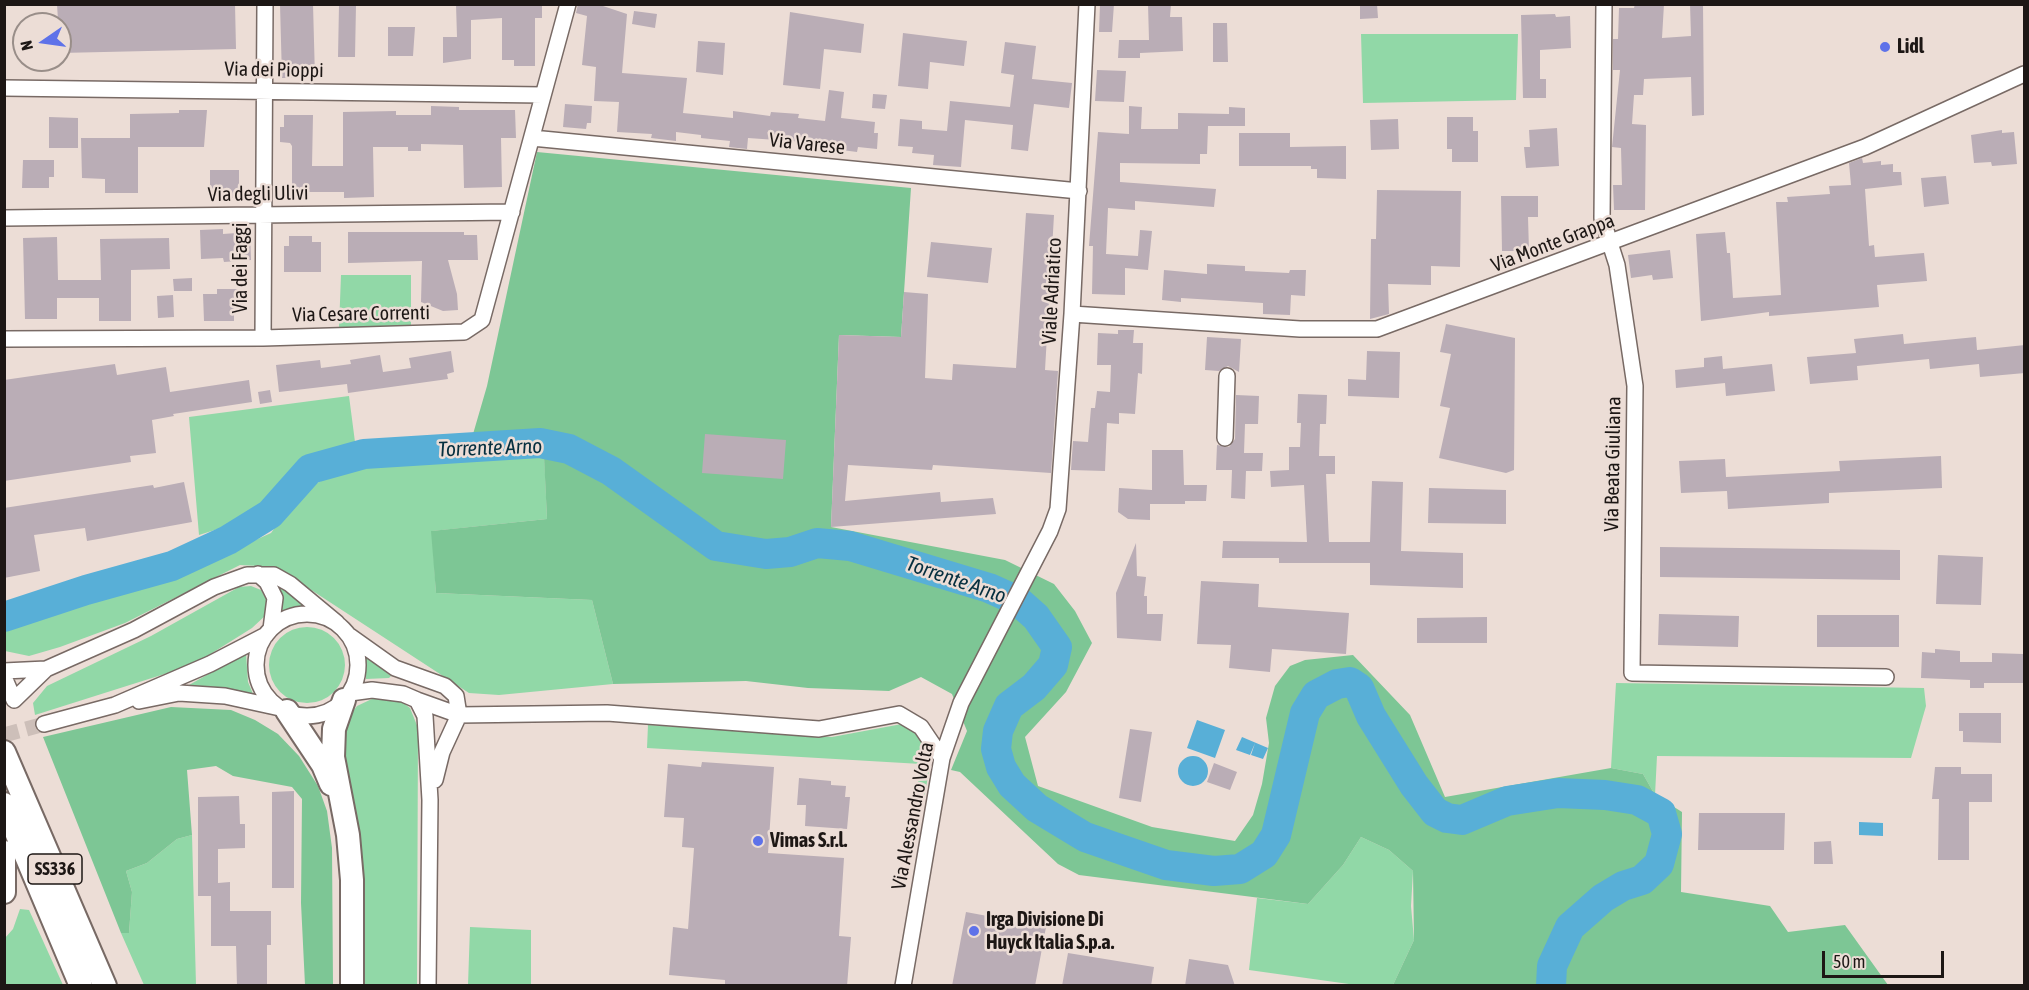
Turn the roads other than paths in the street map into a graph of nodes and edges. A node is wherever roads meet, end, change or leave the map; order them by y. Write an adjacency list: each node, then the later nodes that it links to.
1 (265, 4): 7 (street, Via dei Faggi)
2 (568, 4): 8 (street, Via Cesare Correnti)
3 (1087, 4): 10 (street, Viale Adriatico)
4 (1604, 4): 14 (street, Via Beata Giuliana)
5 (2025, 74): 14 (street, Via Monte Grappa)
6 (4, 88): 7 (street, Via dei Pioppi)
7 (264, 91): 8 (street, Via dei Pioppi); 12 (street, Via dei Faggi)
8 (543, 95): 9 (street, Via Cesare Correnti)
9 (532, 138): 10 (street, Via Varese); 11 (street, Via Cesare Correnti)
10 (1079, 191): 15 (street, Viale Adriatico)
11 (512, 212): 12 (street, Via degli Ulivi); 16 (street, Via Cesare Correnti)
12 (262, 214): 13 (street, Via degli Ulivi); 16 (street, Via dei Faggi)
13 (4, 218)
14 (1611, 244): 15 (street, Via Monte Grappa); 28 (street, Via Beata Giuliana)
15 (1072, 314): 22 (street, Viale Adriatico)
16 (263, 338): 17 (street, Via Cesare Correnti)
17 (4, 339)
18 (1227, 376): 19 (street)
19 (1226, 438)
20 (258, 574): 21 (street); 23 (street); 25 (street)
21 (337, 623): 23 (street); 24 (street)
22 (998, 628): 36 (street, Via Alessandro Volta)
23 (268, 632): 31 (street); 32 (street)
24 (349, 636): 29 (street); 33 (street)
25 (46, 669): 26 (street); 27 (street)
26 (4, 671)
27 (4, 677)
28 (1886, 677)
29 (347, 697): 30 (street); 32 (street); 46 (highway)
30 (417, 700): 33 (street); 37 (street)
31 (115, 705): 32 (street); 34 (street)
32 (283, 710): 45 (highway)
33 (459, 715): 36 (street); 37 (street)
34 (44, 724)
35 (4, 752): 41 (highway, SS336)
36 (942, 758): 48 (street, Via Alessandro Volta)
37 (430, 800): 47 (street)
38 (4, 804): 42 (highway, SS336)
39 (4, 852): 40 (highway)
40 (4, 892)
41 (80, 926): 43 (highway, SS336); 44 (highway)
42 (81, 986)
43 (105, 986)
44 (110, 986)
45 (341, 986)
46 (352, 986)
47 (428, 986)
48 (903, 986)

